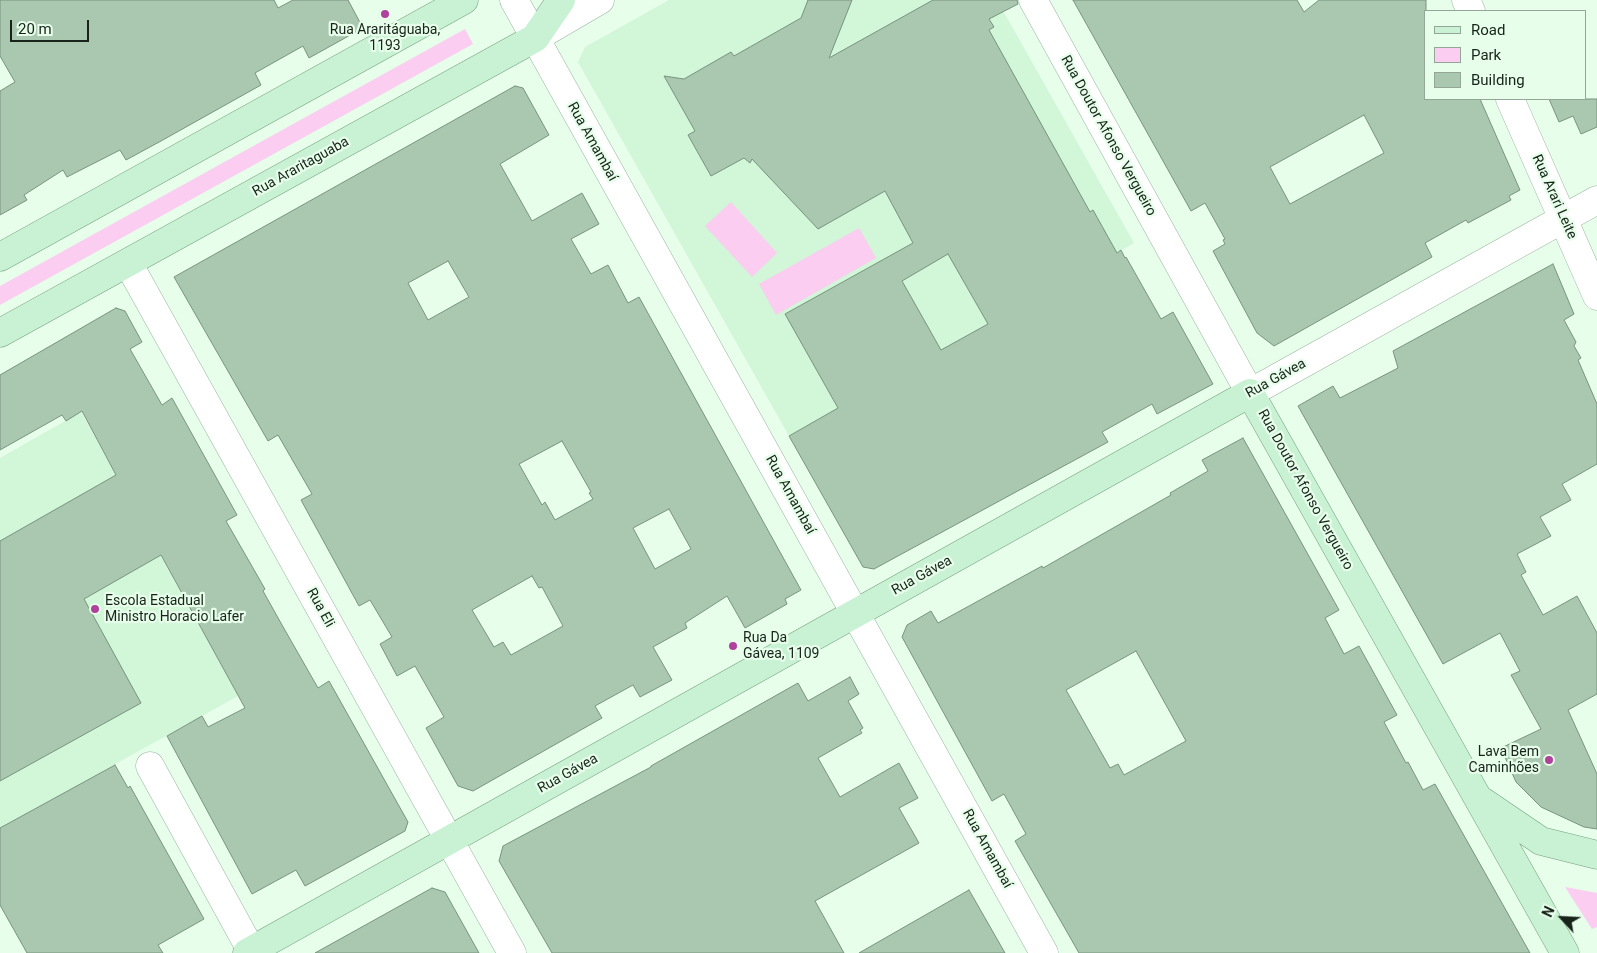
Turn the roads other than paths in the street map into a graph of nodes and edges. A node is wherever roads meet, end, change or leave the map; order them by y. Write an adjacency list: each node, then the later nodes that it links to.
1 (464, 0): 10 (main road)
2 (514, 0): 6 (street, Rua Amambaí)
3 (561, 0): 6 (main road)
4 (600, 0): 6 (street, Rua Araritaguaba)
5 (1033, 0): 14 (street, Rua Doutor Afonso Vergueiro)
6 (536, 38): 11 (main road, Rua Araritaguaba); 15 (street, Rua Amambaí)
7 (1510, 100): 9 (street, Rua Arari Leite)
8 (1597, 200): 9 (street, Rua Gávea)
9 (1563, 219): 12 (street, Rua Arari Leite); 14 (street, Rua Gávea)
10 (0, 257)
11 (128, 263): 13 (main road, Rua Araritaguaba); 18 (street, Rua Eli)
12 (1597, 296)
13 (0, 333)
14 (1250, 393): 15 (main road, Rua Gávea); 17 (main road, Rua Doutor Afonso Vergueiro)
15 (856, 614): 18 (main road, Rua Gávea); 22 (street, Rua Amambaí)
16 (150, 766): 20 (street)
17 (1477, 798): 19 (main road); 23 (main road, Rua Doutor Afonso Vergueiro)
18 (450, 840): 20 (main road, Rua Gávea); 21 (street, Rua Eli)
19 (1597, 855)
20 (249, 952)
21 (512, 953)
22 (1044, 953)
23 (1565, 953)

